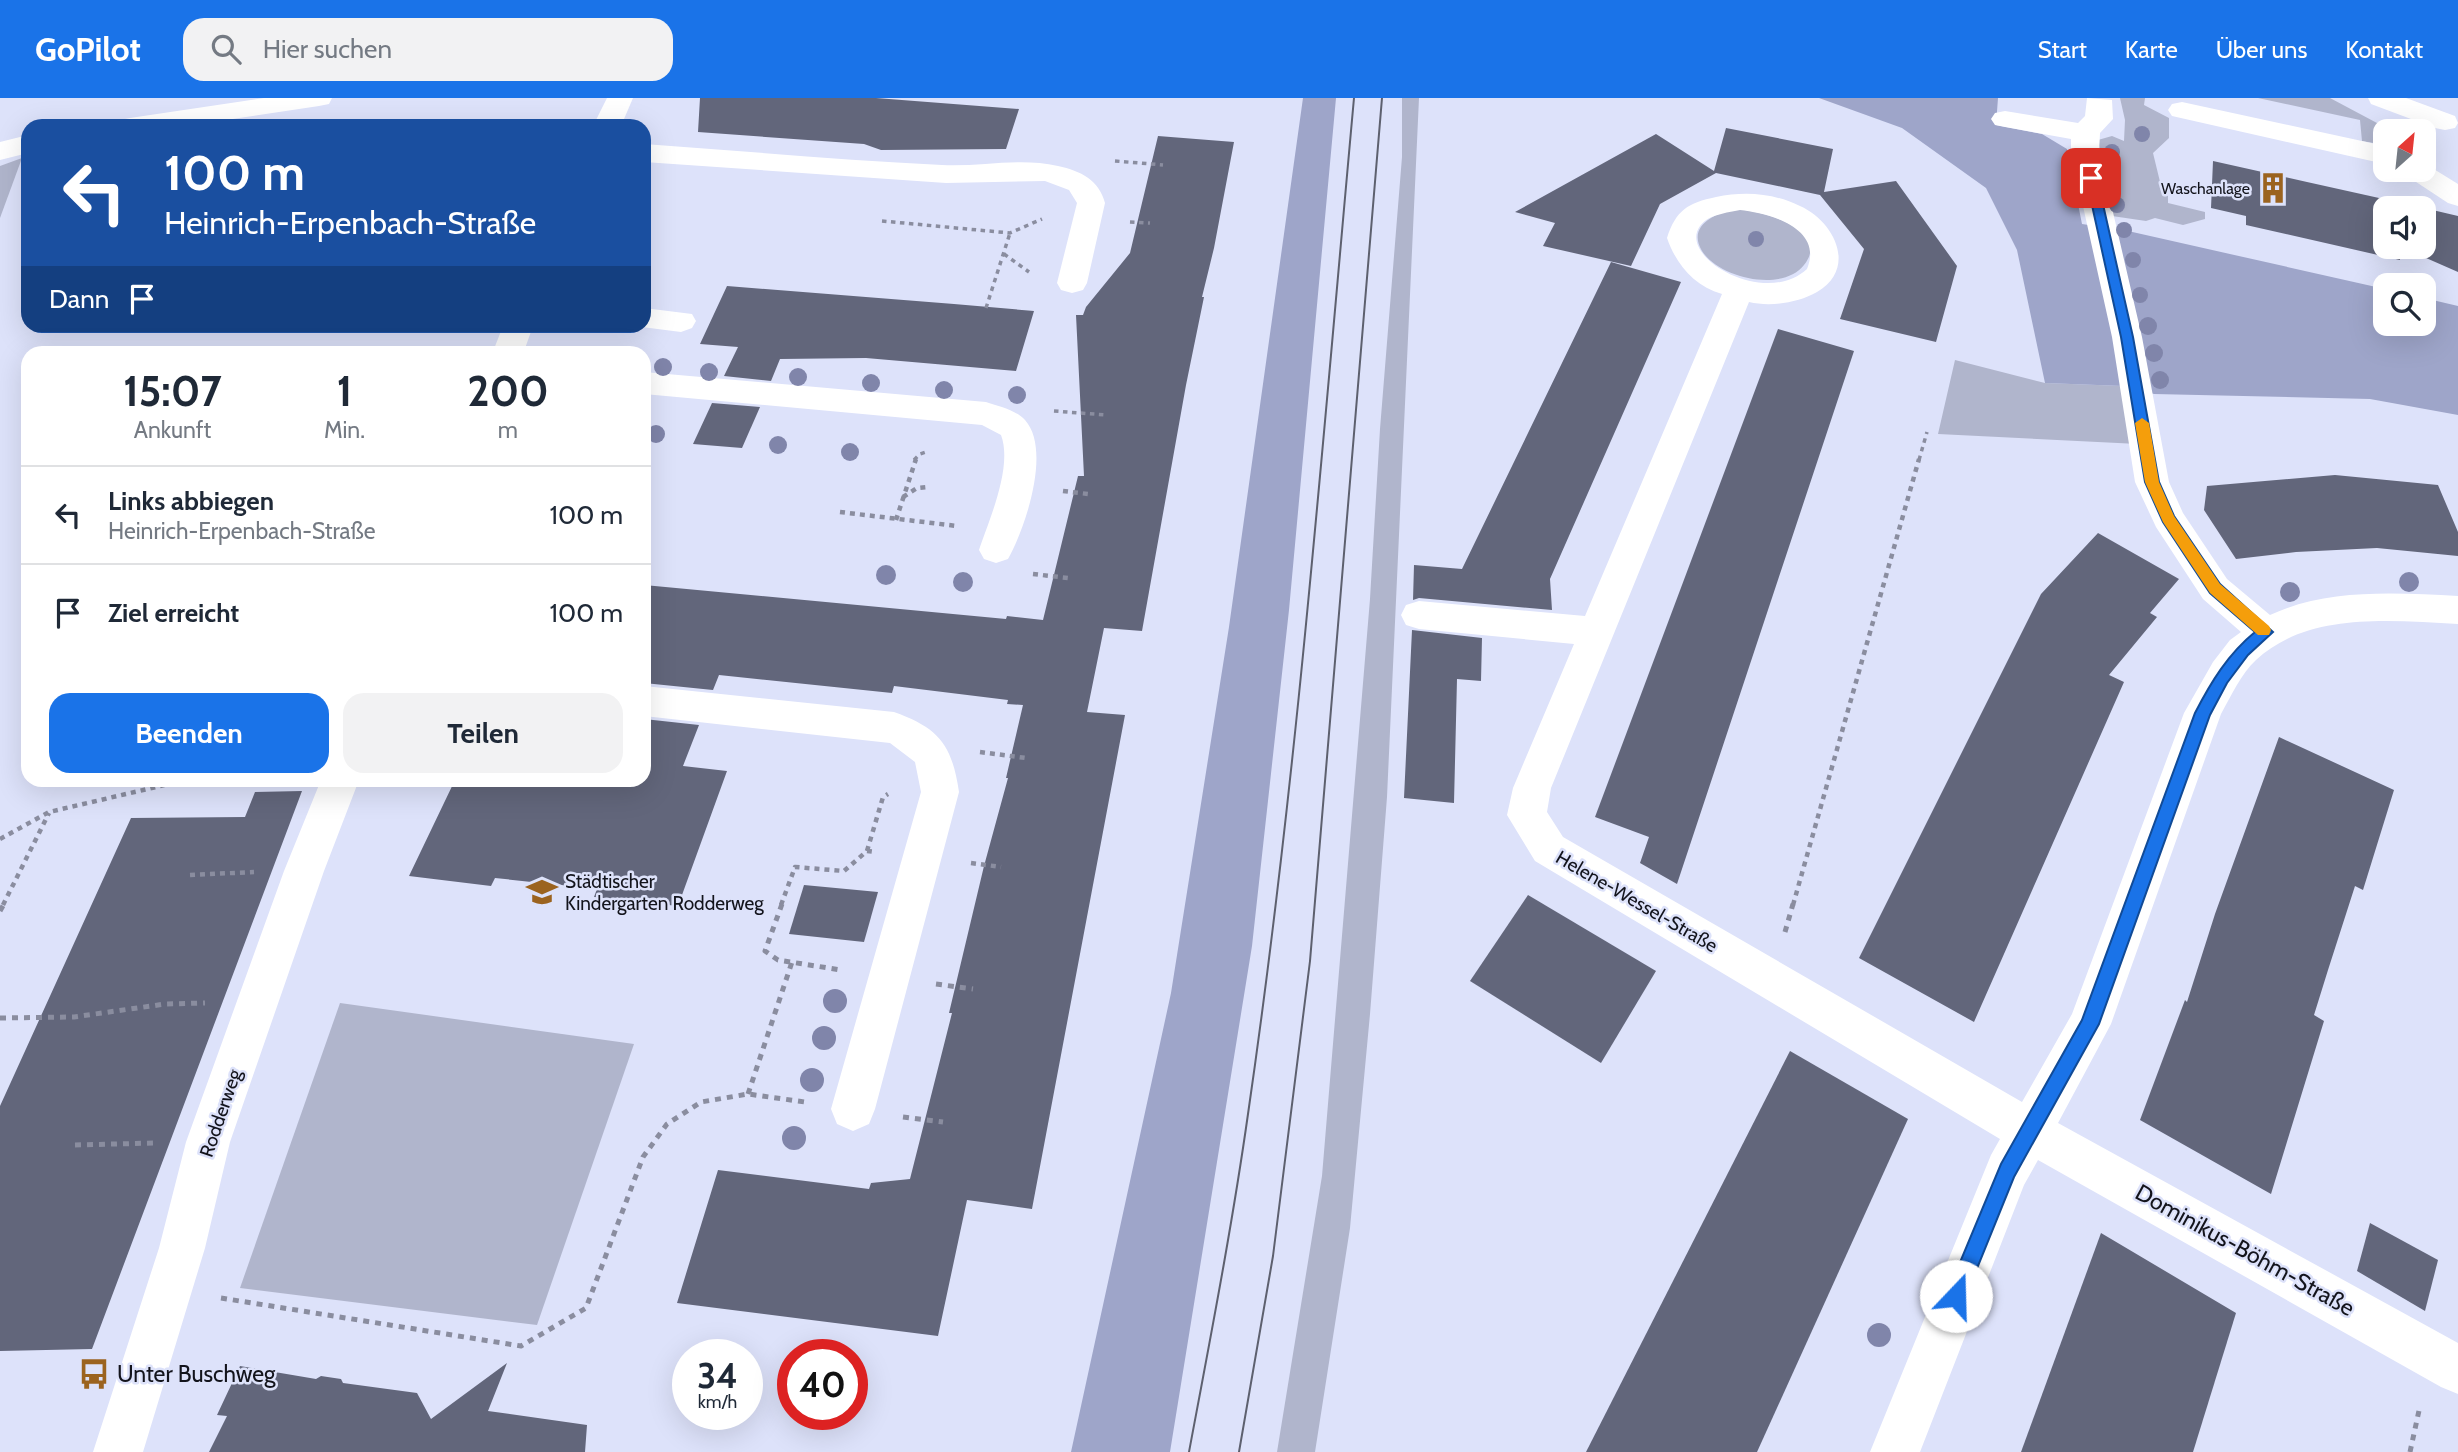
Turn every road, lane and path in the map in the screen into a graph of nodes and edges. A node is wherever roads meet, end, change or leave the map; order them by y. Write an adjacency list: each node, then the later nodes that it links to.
1 (319, 98): 6 (street)
2 (620, 98): 9 (street)
3 (2381, 98): 11 (street)
4 (2411, 98): 11 (street)
5 (2099, 100): 12 (street)
6 (236, 104): 8 (street)
7 (2182, 110): 15 (street)
8 (164, 119)
9 (610, 119)
10 (2005, 119): 12 (street)
11 (2451, 127)
12 (2085, 133): 36 (street)
13 (21, 146): 14 (street)
14 (0, 151)
15 (2373, 152)
16 (651, 154): 19 (street)
17 (2436, 177): 18 (street)
18 (2453, 183)
19 (1089, 218): 21 (path); 22 (path); 23 (street)
20 (882, 221): 22 (path)
21 (1150, 223)
22 (1010, 233): 25 (path)
23 (1072, 283)
24 (1739, 290): 24 (street); 35 (street, Helene-Wessel-Straße)
25 (986, 308)
26 (651, 319): 27 (street)
27 (681, 321)
28 (651, 384): 32 (street)
29 (1927, 432): 46 (path)
30 (927, 487): 31 (path)
31 (903, 497)
32 (996, 550)
33 (2458, 610): 36 (street)
34 (1419, 615): 35 (street)
35 (1597, 632): 46 (street, Helene-Wessel-Straße)
36 (2266, 632): 52 (street)
37 (651, 702): 50 (street)
38 (154, 787): 40 (path)
39 (337, 787): 42 (street, Rodderweg)
40 (49, 812): 41 (path); 44 (path)
41 (0, 839)
42 (304, 871): 43 (path); 47 (street, Rodderweg)
43 (190, 875)
44 (0, 911)
45 (793, 962): 49 (path)
46 (1772, 980): 52 (street, Helene-Wessel-Straße)
47 (260, 1002): 48 (path); 53 (street, Rodderweg)
48 (0, 1018)
49 (748, 1094): 50 (path); 55 (path)
50 (853, 1109): 51 (path)
51 (943, 1122)
52 (2031, 1132): 56 (street, Dominikus-Böhm-Straße); 58 (street)
53 (208, 1142): 54 (path); 55 (street, Rodderweg)
54 (75, 1145)
55 (168, 1290): 57 (street, Rodderweg)
56 (2458, 1370)
57 (118, 1452)
58 (1895, 1452)

